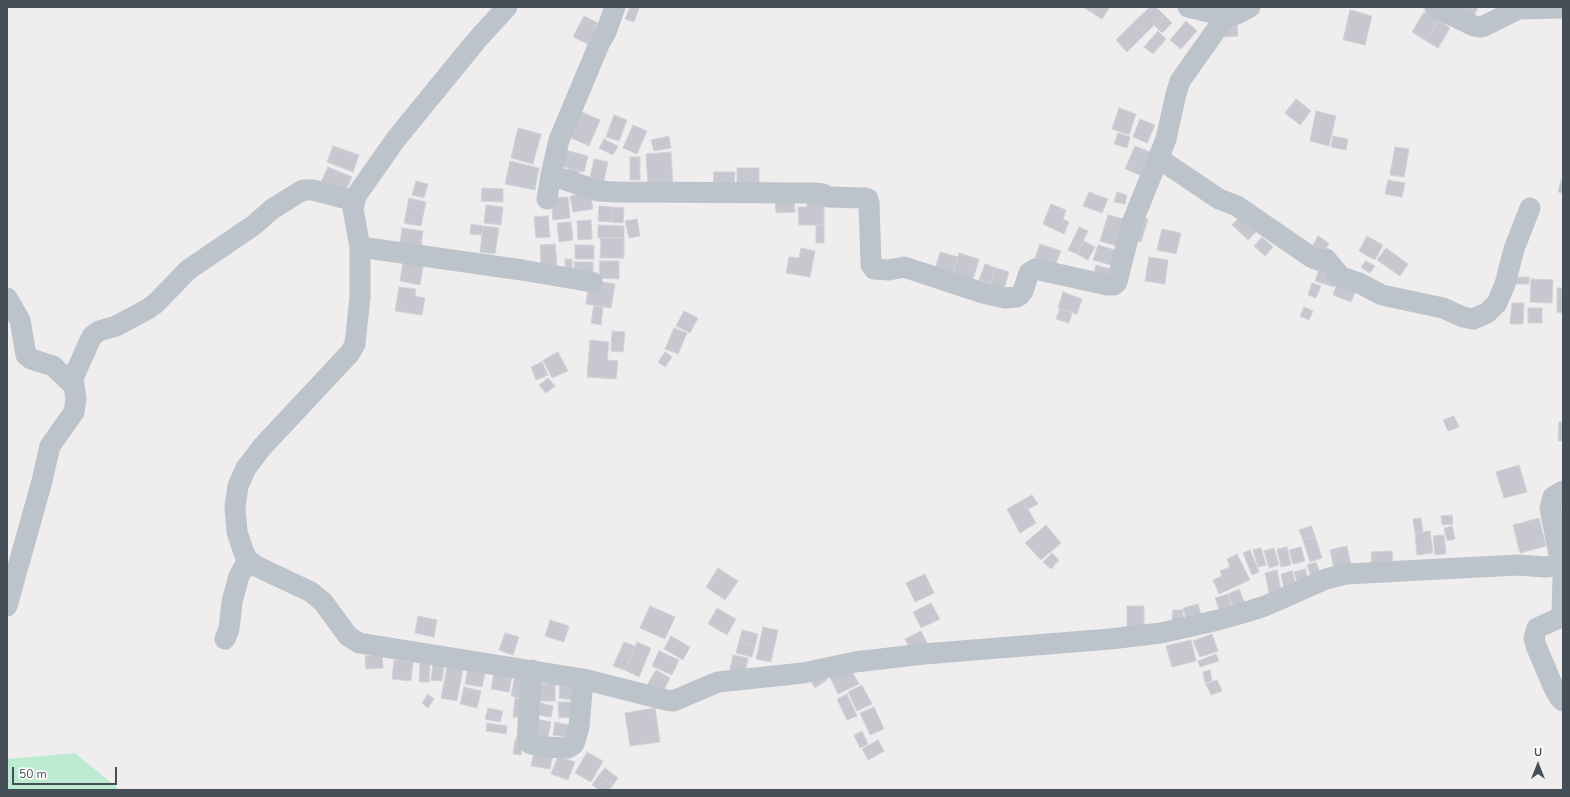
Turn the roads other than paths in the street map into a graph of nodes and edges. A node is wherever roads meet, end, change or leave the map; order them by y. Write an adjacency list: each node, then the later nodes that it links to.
1 (507, 7): 11 (street)
2 (615, 7): 9 (street)
3 (1188, 7): 7 (street)
4 (1250, 7): 7 (street)
5 (1435, 7): 6 (street)
6 (1563, 8)
7 (1226, 16): 8 (street)
8 (1158, 158): 9 (street); 12 (street)
9 (551, 175): 10 (street)
10 (547, 198)
11 (355, 201): 13 (street); 16 (street)
12 (1530, 208)
13 (360, 247): 14 (street); 18 (street)
14 (592, 282)
15 (7, 298): 16 (street)
16 (73, 385): 20 (street)
17 (1563, 491): 19 (street)
18 (248, 560): 21 (street); 22 (street)
19 (1561, 565): 23 (street); 24 (street)
20 (7, 606)
21 (225, 639)
22 (532, 670): 23 (street); 23 (street)
23 (583, 679)
24 (1563, 701)

